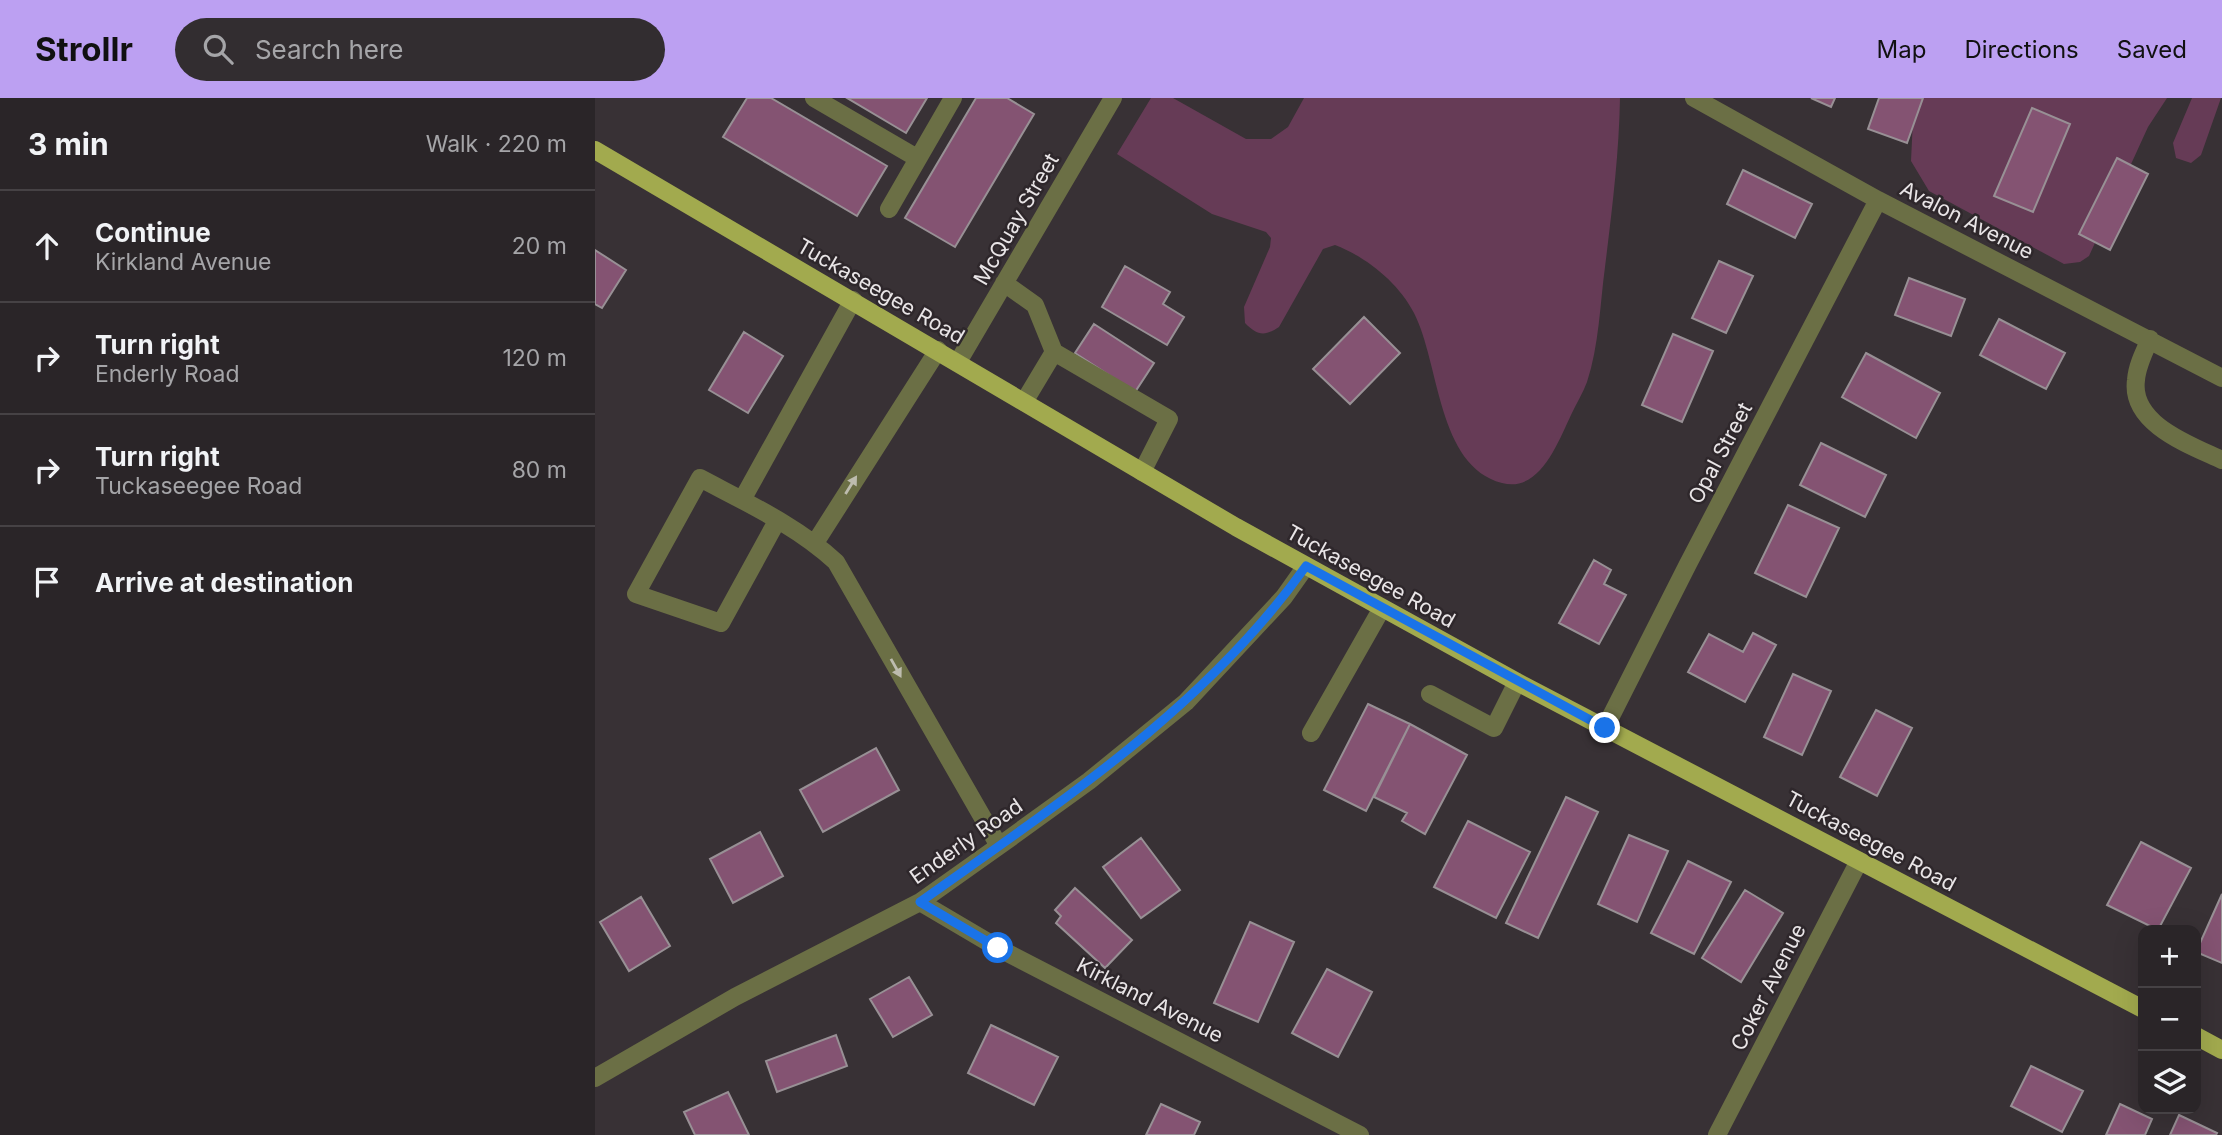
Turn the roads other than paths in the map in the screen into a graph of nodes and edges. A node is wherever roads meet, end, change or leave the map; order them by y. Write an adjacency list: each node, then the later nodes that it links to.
1 (814, 98): 6 (street)
2 (953, 98): 6 (street)
3 (1113, 98): 9 (street, McQuay Street)
4 (1694, 98): 7 (street, Avalon Avenue)
5 (595, 150): 10 (main road, Tuckaseegee Road)
6 (917, 158): 8 (street)
7 (1878, 200): 11 (street, Avalon Avenue); 26 (street, Opal Street)
8 (889, 209)
9 (1004, 283): 13 (street); 14 (street, McQuay Street)
10 (853, 300): 12 (main road, Tuckaseegee Road); 19 (street)
11 (2150, 339): 15 (street, Avalon Avenue); 17 (street)
12 (938, 351): 14 (main road, Tuckaseegee Road); 21 (street, one-way to 12)
13 (1054, 352): 16 (street); 18 (street)
14 (958, 362): 16 (main road, Tuckaseegee Road)
15 (2222, 378)
16 (1024, 402): 18 (main road, Tuckaseegee Road)
17 (2222, 460)
18 (1142, 472): 22 (main road, Tuckaseegee Road)
19 (742, 500): 20 (street); 20 (street)
20 (777, 521): 21 (street)
21 (815, 543): 28 (street, one-way to 28)
22 (1306, 566): 23 (main road, Tuckaseegee Road); 28 (street, Enderly Road)
23 (1382, 608): 24 (main road, Tuckaseegee Road); 27 (street)
24 (1517, 682): 25 (street); 26 (main road, Tuckaseegee Road)
25 (1430, 694)
26 (1605, 728): 29 (main road, Tuckaseegee Road)
27 (1311, 733)
28 (999, 846): 30 (street, Enderly Road)
29 (1859, 861): 31 (main road, Tuckaseegee Road); 36 (street, Coker Avenue)
30 (920, 902): 34 (street, Enderly Road); 35 (street, Kirkland Avenue)
31 (2138, 1006)
32 (2201, 1039): 33 (main road)
33 (2222, 1050)
34 (595, 1078)
35 (1360, 1135)
36 (1717, 1135)

